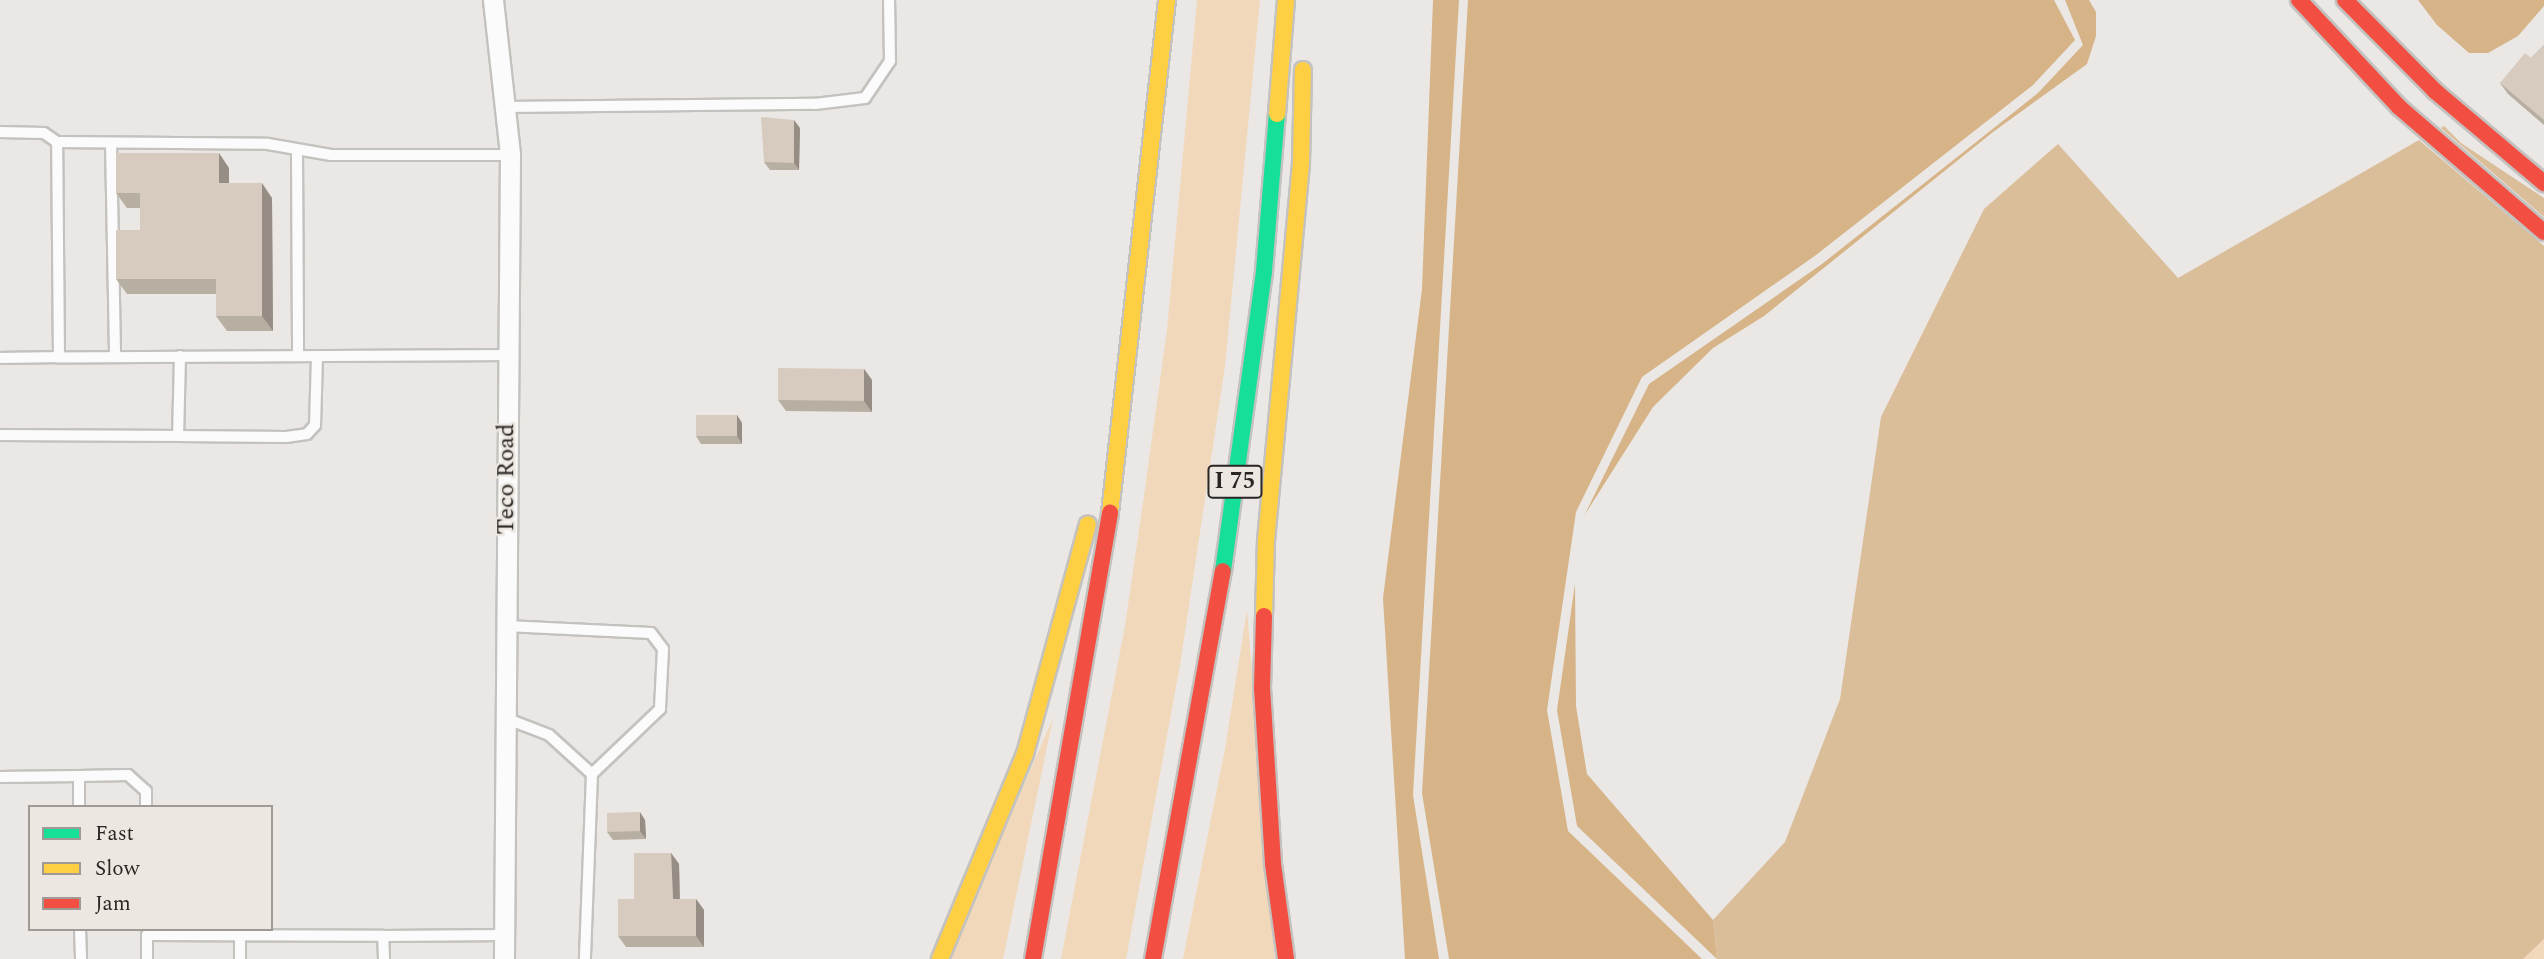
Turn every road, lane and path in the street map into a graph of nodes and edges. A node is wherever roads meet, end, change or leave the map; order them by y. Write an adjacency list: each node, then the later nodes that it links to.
1 (493, 0): 8 (street, Teco Road)
2 (889, 0): 8 (lane)
3 (1167, 0): 23 (main road)
4 (1286, 0): 46 (main road, I 75)
5 (2299, 0): 15 (main road)
6 (2345, 0): 14 (main road)
7 (1304, 54): 47 (main road)
8 (505, 107): 13 (street, Teco Road)
9 (0, 132): 10 (lane)
10 (57, 142): 11 (lane); 21 (lane)
11 (111, 143): 12 (lane); 19 (lane)
12 (297, 151): 13 (lane); 16 (lane)
13 (510, 155): 18 (street, Teco Road)
14 (2544, 183)
15 (2544, 232)
16 (298, 355): 17 (lane); 20 (lane)
17 (317, 355): 18 (lane); 25 (lane)
18 (508, 355): 26 (street, Teco Road)
19 (115, 356): 20 (lane); 21 (lane)
20 (180, 356): 25 (lane)
21 (59, 357): 22 (lane)
22 (0, 358)
23 (1130, 361): 44 (main road); 45 (main road)
24 (0, 435): 25 (lane)
25 (178, 436)
26 (506, 626): 27 (street, Teco Road); 28 (lane)
27 (506, 718): 28 (lane); 36 (street, Teco Road)
28 (592, 774): 43 (lane)
29 (79, 776): 30 (lane); 31 (lane); 32 (lane)
30 (0, 777)
31 (79, 805)
32 (146, 805)
33 (80, 931): 38 (lane)
34 (147, 932): 35 (lane); 39 (lane)
35 (240, 935): 37 (lane); 40 (lane)
36 (504, 935): 37 (lane); 42 (street, Teco Road)
37 (383, 936): 41 (lane)
38 (80, 959)
39 (147, 959)
40 (240, 959)
41 (384, 959)
42 (504, 959)
43 (585, 959)
44 (940, 959)
45 (1033, 959)
46 (1153, 959)
47 (1286, 959)

